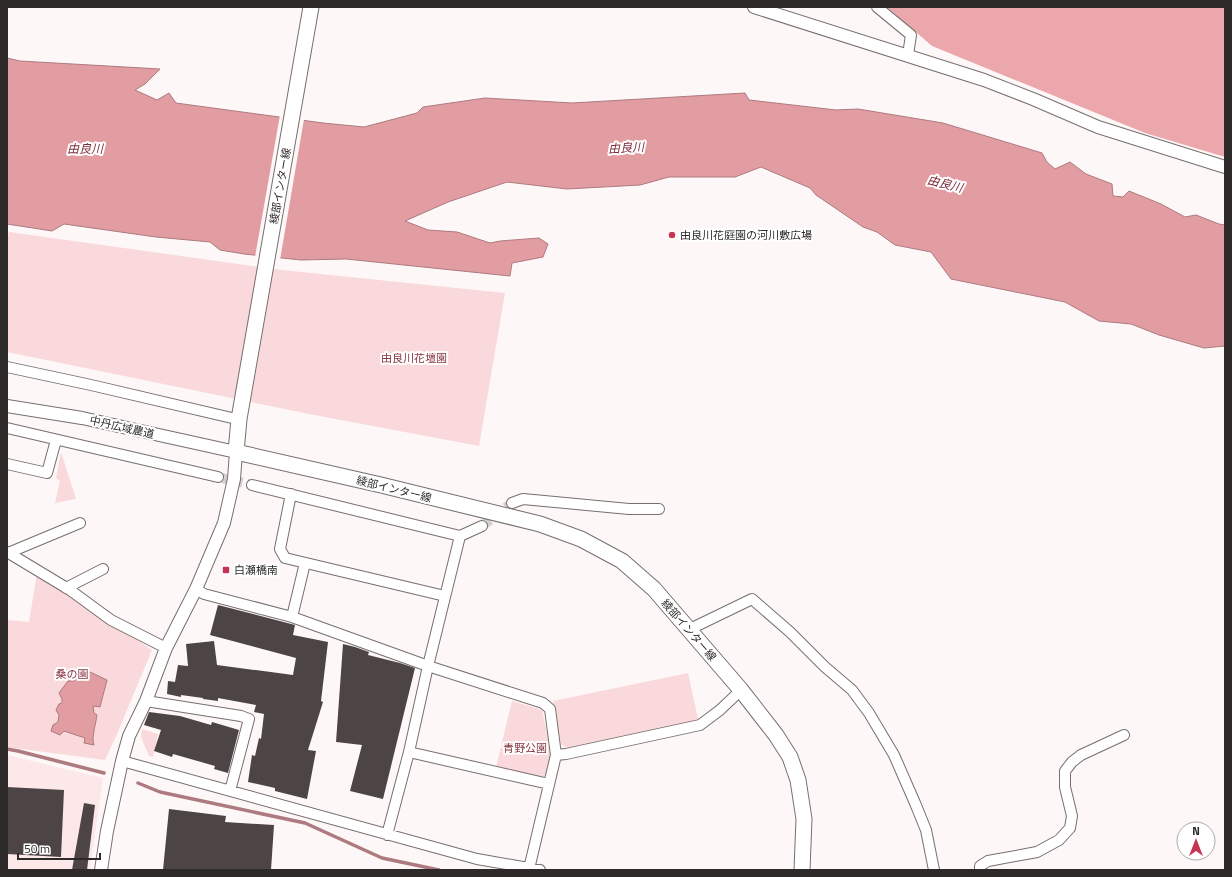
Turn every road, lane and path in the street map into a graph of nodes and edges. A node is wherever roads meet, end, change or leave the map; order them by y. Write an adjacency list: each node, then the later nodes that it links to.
1 (311, 7): 8 (main road, 綾部インター線)
2 (754, 7): 4 (street)
3 (877, 7): 4 (street)
4 (908, 55): 5 (street)
5 (1225, 167)
6 (7, 367): 8 (street)
7 (7, 406): 11 (street, 中丹広域農道)
8 (236, 414): 11 (main road, 綾部インター線)
9 (7, 428): 10 (street)
10 (56, 440): 12 (street); 13 (street)
11 (236, 452): 25 (street); 28 (main road, 綾部インター線)
12 (7, 466)
13 (218, 477)
14 (252, 485): 15 (street)
15 (291, 494): 20 (street); 22 (street)
16 (512, 502): 17 (street)
17 (660, 509)
18 (80, 522): 21 (street)
19 (482, 526): 20 (street)
20 (460, 536): 26 (street)
21 (7, 553): 24 (street)
22 (305, 564): 26 (street); 27 (street)
23 (103, 569): 24 (street)
24 (66, 588): 29 (street)
25 (196, 589): 27 (street); 29 (street)
26 (445, 596): 30 (street)
27 (292, 617): 30 (street)
28 (688, 630): 31 (main road, 綾部インター線); 44 (street)
29 (166, 648): 32 (street)
30 (428, 666): 34 (street); 35 (street)
31 (741, 690): 35 (street); 43 (main road, 綾部インター線)
32 (146, 701): 36 (street); 38 (street)
33 (1124, 735): 45 (street)
34 (409, 752): 37 (street); 39 (street)
35 (556, 755): 37 (street)
36 (122, 762): 38 (street); 41 (street)
37 (549, 784): 40 (street)
38 (230, 791): 39 (street)
39 (387, 835): 40 (street)
40 (529, 869): 42 (street)
41 (101, 870)
42 (540, 870)
43 (802, 870)
44 (934, 870)
45 (980, 870)

